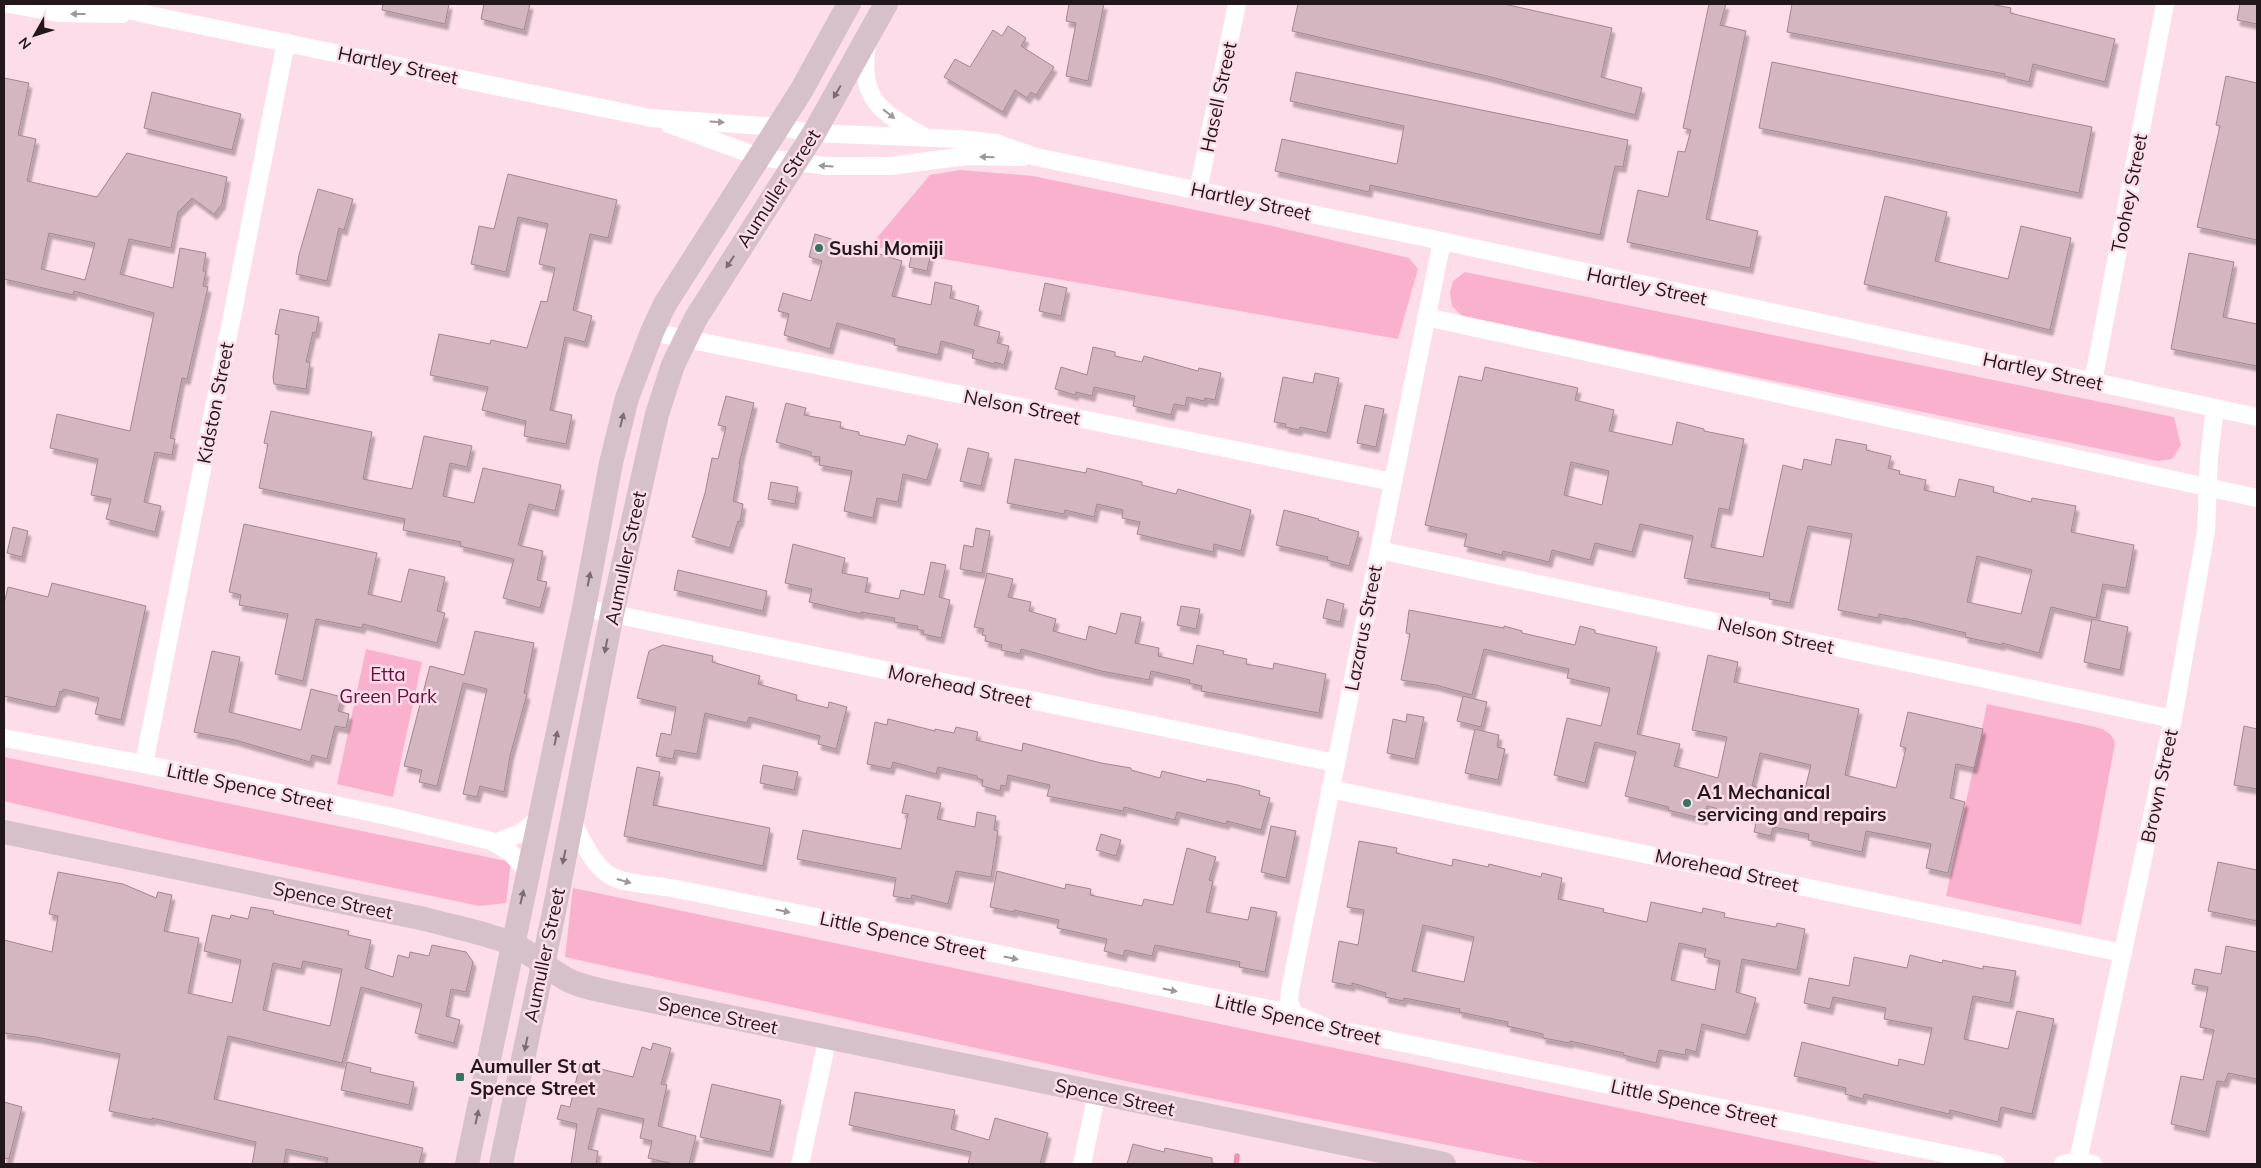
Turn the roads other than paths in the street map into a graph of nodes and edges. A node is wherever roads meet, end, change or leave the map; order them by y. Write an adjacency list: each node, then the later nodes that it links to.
1 (9, 4): 7 (street, Hartley Street, one-way to 1)
2 (106, 4): 7 (street, Hartley Street)
3 (849, 4): 11 (main road, Aumuller Street)
4 (886, 4): 8 (main road, Aumuller Street)
5 (1237, 4): 17 (street, Hasell Street)
6 (2165, 4): 22 (street, Toohey Street)
7 (144, 14): 9 (street, Hartley Street)
8 (868, 39): 12 (main road, Aumuller Street, one-way to 12); 13 (street, Hartley Street, one-way to 13)
9 (286, 42): 10 (street, Hartley Street); 34 (street, Kidston Street)
10 (650, 118): 11 (street, Hartley Street, one-way to 11); 14 (street, Hartley Street)
11 (780, 127): 12 (street, Hartley Street); 14 (main road, Aumuller Street)
12 (814, 133): 13 (street, Hartley Street); 16 (main road, Aumuller Street)
13 (928, 138): 15 (street, Hartley Street)
14 (760, 157): 16 (street, Hartley Street); 20 (main road, Aumuller Street)
15 (1036, 157): 16 (street, Hartley Street, one-way to 16); 17 (street, Hartley Street)
16 (794, 164): 21 (main road, Aumuller Street, one-way to 21)
17 (1198, 190): 18 (street, Hartley Street)
18 (1442, 241): 19 (street, Lazarus Street); 22 (street, Hartley Street)
19 (1426, 317): 25 (street, Lazarus Street); 26 (street)
20 (652, 332): 21 (street, Nelson Street); 29 (main road, Aumuller Street, one-way to 20)
21 (684, 340): 25 (street, Nelson Street); 30 (main road, Aumuller Street)
22 (2093, 382): 23 (street, Hartley Street)
23 (2215, 408): 24 (street, Hartley Street); 26 (street, Brown Street)
24 (2257, 417)
25 (1393, 482): 28 (street, Lazarus Street)
26 (2209, 488): 27 (street); 31 (street, Brown Street)
27 (2257, 498)
28 (1379, 550): 31 (street, Nelson Street); 33 (street, Lazarus Street)
29 (584, 608): 30 (street, Morehead Street); 36 (main road, Aumuller Street, one-way to 29)
30 (612, 614): 33 (street, Morehead Street); 37 (main road, Aumuller Street, one-way to 37)
31 (2173, 719): 42 (street, Brown Street)
32 (4, 738): 34 (street, Little Spence Street)
33 (1336, 763): 35 (street, Lazarus Street)
34 (144, 764): 39 (street, Little Spence Street)
35 (1330, 789): 42 (street, Morehead Street); 44 (street, Lazarus Street)
36 (539, 818): 39 (street); 40 (main road, Aumuller Street)
37 (572, 820): 43 (main road, Aumuller Street, one-way to 43); 44 (street, Little Spence Street, one-way to 44)
38 (4, 832): 41 (main road, Spence Street)
39 (496, 843): 40 (street, Little Spence Street)
40 (528, 872): 41 (main road, Aumuller Street, one-way to 40)
41 (512, 944): 43 (main road, Spence Street); 48 (main road, Aumuller Street, one-way to 41)
42 (2123, 953): 47 (street, Brown Street)
43 (543, 962): 45 (main road, Spence Street); 49 (main road, Aumuller Street, one-way to 49)
44 (1295, 1014): 53 (street, Little Spence Street)
45 (828, 1037): 46 (main road, Spence Street); 50 (street)
46 (1097, 1093): 51 (street); 52 (main road, Spence Street)
47 (2078, 1163)
48 (467, 1164)
49 (501, 1164)
50 (800, 1164)
51 (1082, 1164)
52 (1444, 1164)
53 (1996, 1164)

